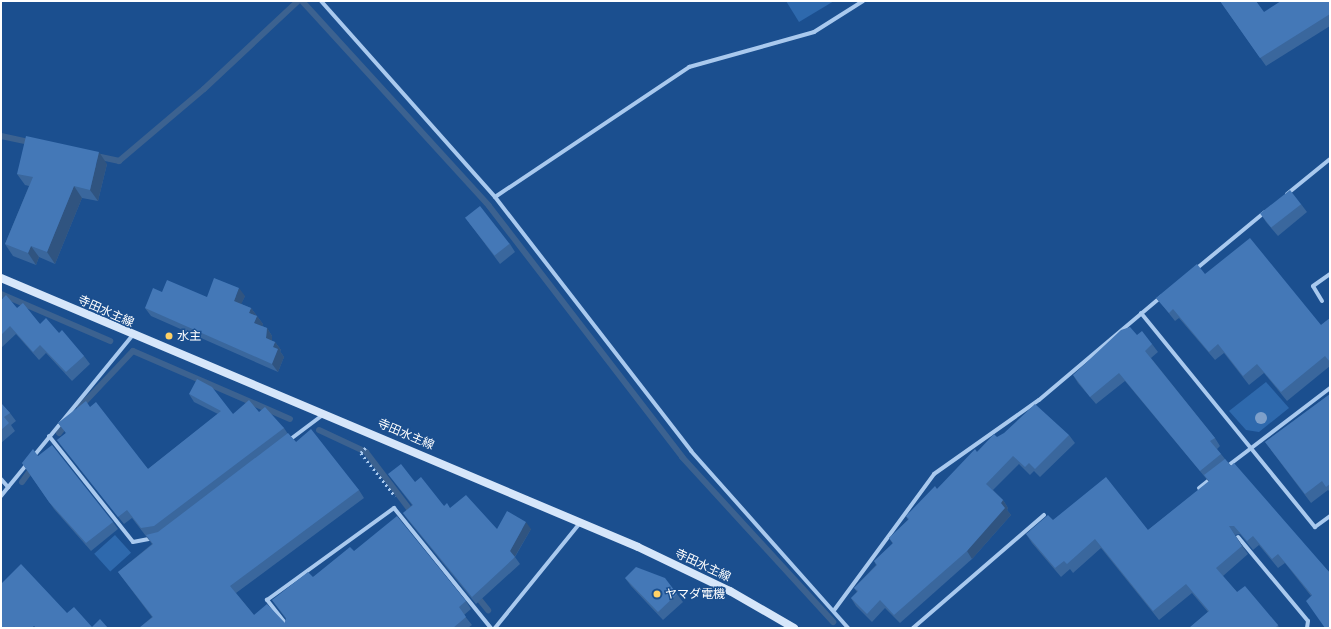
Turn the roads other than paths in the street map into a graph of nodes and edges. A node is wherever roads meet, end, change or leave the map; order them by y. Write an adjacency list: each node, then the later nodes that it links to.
1 (321, 1): 4 (street)
2 (863, 1): 4 (street)
3 (1330, 159): 5 (street)
4 (495, 197): 30 (street)
5 (1281, 199)
6 (1269, 209): 7 (street)
7 (1190, 274)
8 (1330, 274): 11 (street)
9 (1, 278): 13 (main road, 寺田水主線)
10 (1166, 293): 12 (street)
11 (1322, 300)
12 (1141, 313): 18 (street); 30 (street)
13 (132, 336): 15 (main road, 寺田水主線); 16 (street)
14 (1330, 388): 18 (street)
15 (324, 413): 17 (street); 27 (main road, 寺田水主線)
16 (49, 436): 22 (street); 28 (street)
17 (280, 446)
18 (1250, 448): 19 (street); 26 (street)
19 (1222, 470)
20 (1216, 475): 23 (street)
21 (1, 479): 22 (street)
22 (8, 487): 24 (street)
23 (1199, 488)
24 (1, 496)
25 (1044, 515): 36 (street)
26 (1330, 516)
27 (580, 523): 33 (street); 34 (main road, 寺田水主線)
28 (161, 537)
29 (1238, 537): 37 (street)
30 (835, 608): 35 (street)
31 (289, 628): 32 (street)
32 (491, 628)
33 (496, 628)
34 (794, 628)
35 (848, 628)
36 (913, 628)
37 (1307, 628)

